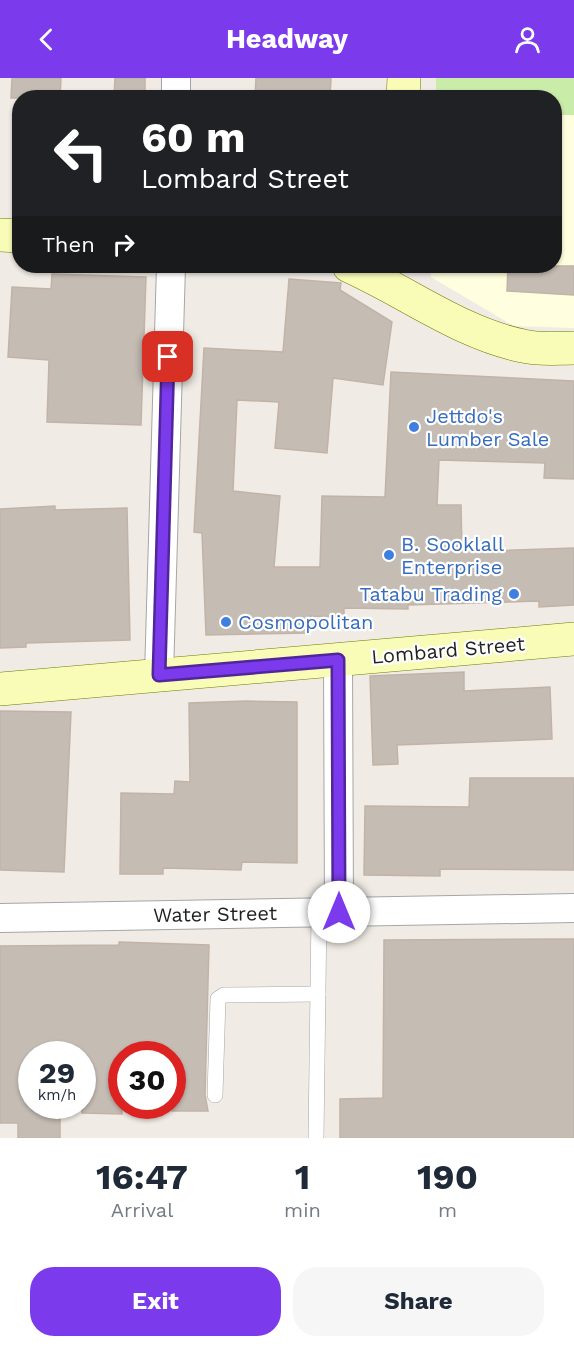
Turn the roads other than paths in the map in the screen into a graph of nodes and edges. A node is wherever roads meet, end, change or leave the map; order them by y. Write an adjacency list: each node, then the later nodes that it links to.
1 (171, 273): 7 (street)
2 (380, 273): 3 (main road)
3 (397, 277): 4 (main road)
4 (574, 348)
5 (574, 639): 6 (main road, Lombard Street)
6 (338, 660): 7 (main road, Lombard Street); 10 (street)
7 (159, 675): 8 (main road, Lombard Street)
8 (0, 689)
9 (574, 908): 10 (street, Water Street)
10 (329, 912): 11 (street, Water Street); 12 (lane)
11 (0, 918)
12 (318, 994): 13 (lane); 14 (lane)
13 (215, 1095)
14 (316, 1138)

